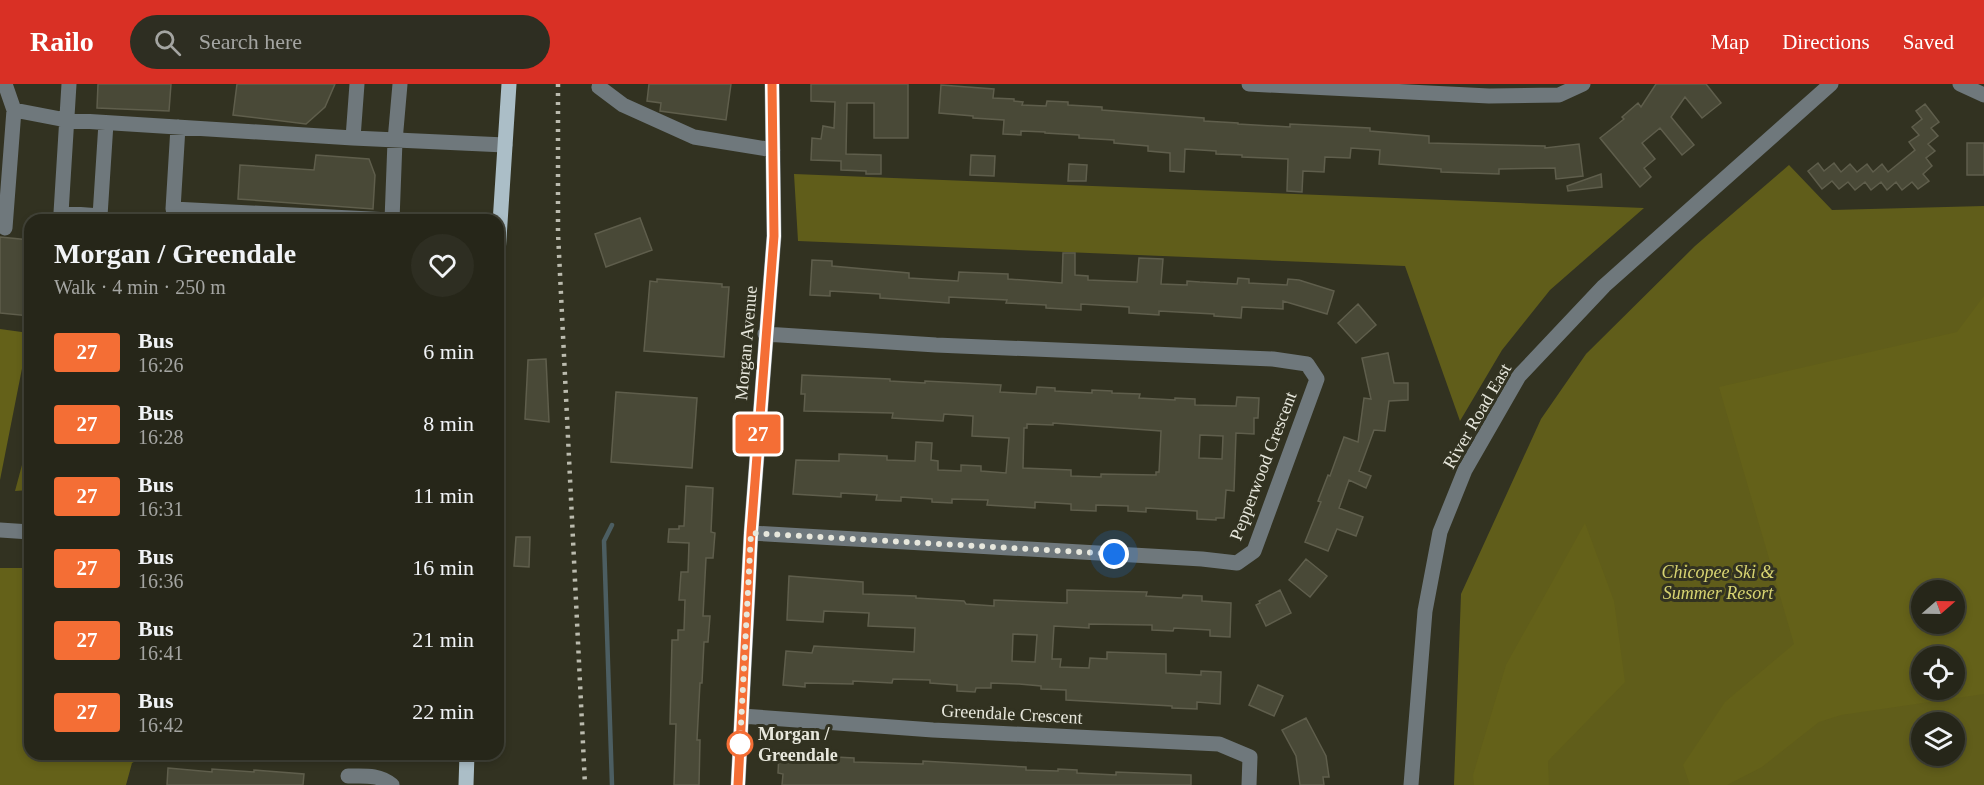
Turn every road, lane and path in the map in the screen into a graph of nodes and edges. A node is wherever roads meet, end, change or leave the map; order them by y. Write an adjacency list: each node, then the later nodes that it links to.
1 (5, 84): 13 (street)
2 (69, 84): 14 (street)
3 (357, 84): 17 (street)
4 (399, 84): 18 (street)
5 (509, 84): 19 (main road)
6 (600, 84): 20 (street)
7 (772, 84): 20 (street, Morgan Avenue)
8 (1249, 84): 9 (street)
9 (1583, 84)
10 (1831, 84): 38 (street, River Road East)
11 (1960, 84): 12 (street)
12 (1984, 95)
13 (14, 110): 14 (street); 26 (street)
14 (66, 120): 15 (street); 21 (street)
15 (106, 123): 16 (street); 22 (street)
16 (178, 128): 17 (street); 23 (street)
17 (353, 138): 18 (street)
18 (395, 141): 19 (street); 24 (street)
19 (505, 145): 25 (main road)
20 (773, 150): 27 (street, Morgan Avenue)
21 (61, 214)
22 (100, 214)
23 (208, 214)
24 (391, 214)
25 (501, 214)
26 (5, 228)
27 (765, 334): 30 (street, Morgan Avenue); 30 (street, Pepperwood Crescent)
28 (0, 530): 29 (street)
29 (24, 532)
30 (751, 533): 31 (street, Morgan Avenue)
31 (742, 716): 36 (street, Morgan Avenue); 37 (street, Greendale Crescent)
32 (467, 760): 35 (main road)
33 (348, 776): 34 (street)
34 (392, 785)
35 (466, 785)
36 (738, 785)
37 (1249, 785)
38 (1411, 785)

